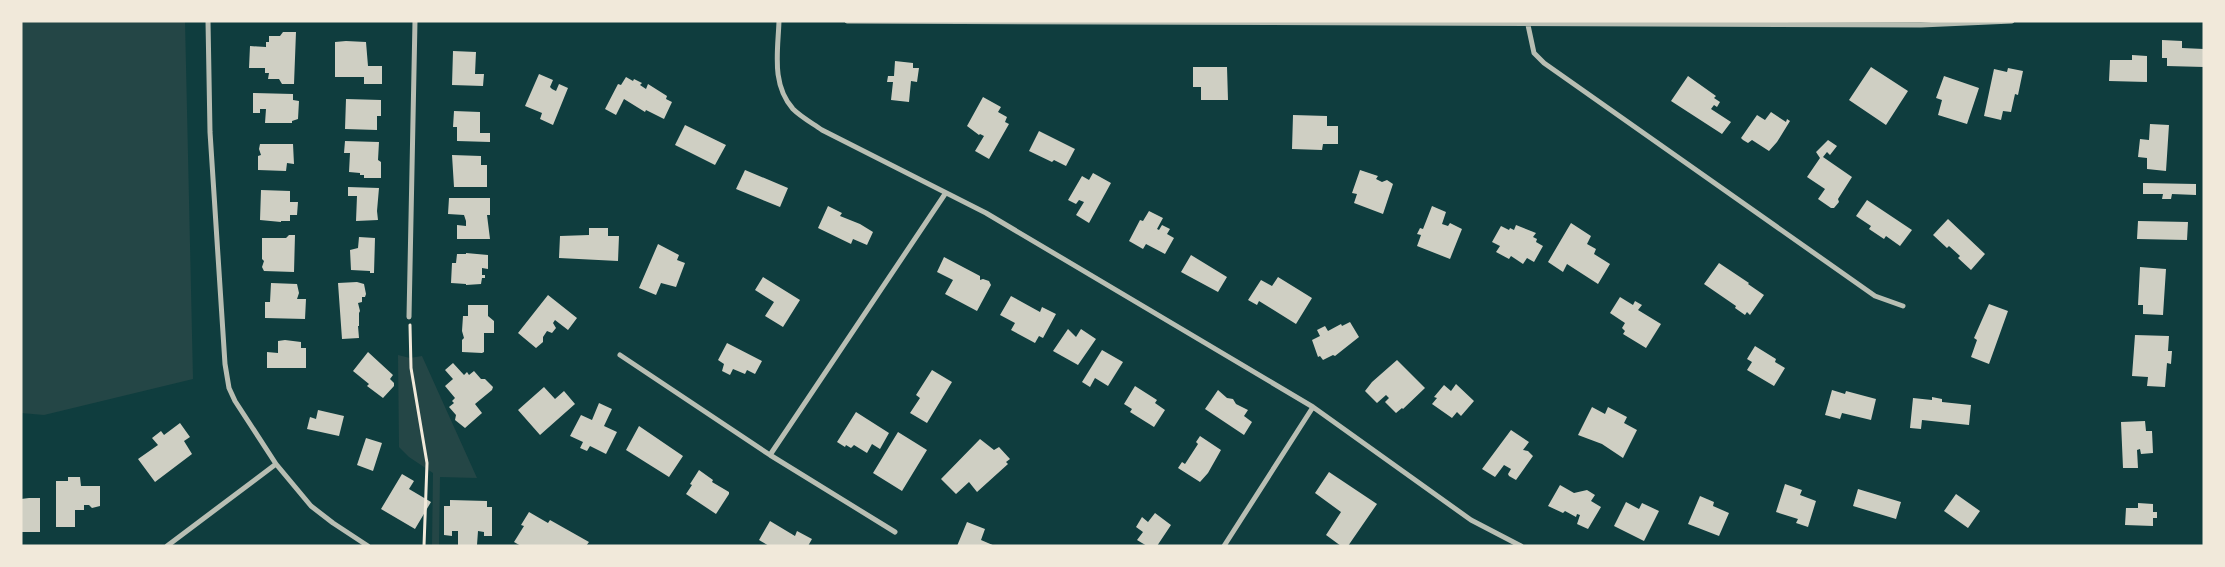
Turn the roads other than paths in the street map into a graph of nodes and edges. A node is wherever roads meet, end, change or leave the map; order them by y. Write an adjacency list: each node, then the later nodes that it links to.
1 (208, 21): 13 (street)
2 (415, 21): 9 (street)
3 (779, 21): 7 (street)
4 (847, 21): 6 (street)
5 (2012, 21): 6 (street)
6 (1528, 25): 8 (street)
7 (945, 194): 11 (street); 12 (street)
8 (1903, 306)
9 (409, 317)
10 (620, 355): 12 (street)
11 (1313, 407): 17 (street); 18 (street)
12 (770, 455): 14 (street)
13 (276, 464): 15 (street); 16 (street)
14 (895, 532)
15 (167, 546)
16 (368, 546)
17 (1224, 546)
18 (1521, 546)

